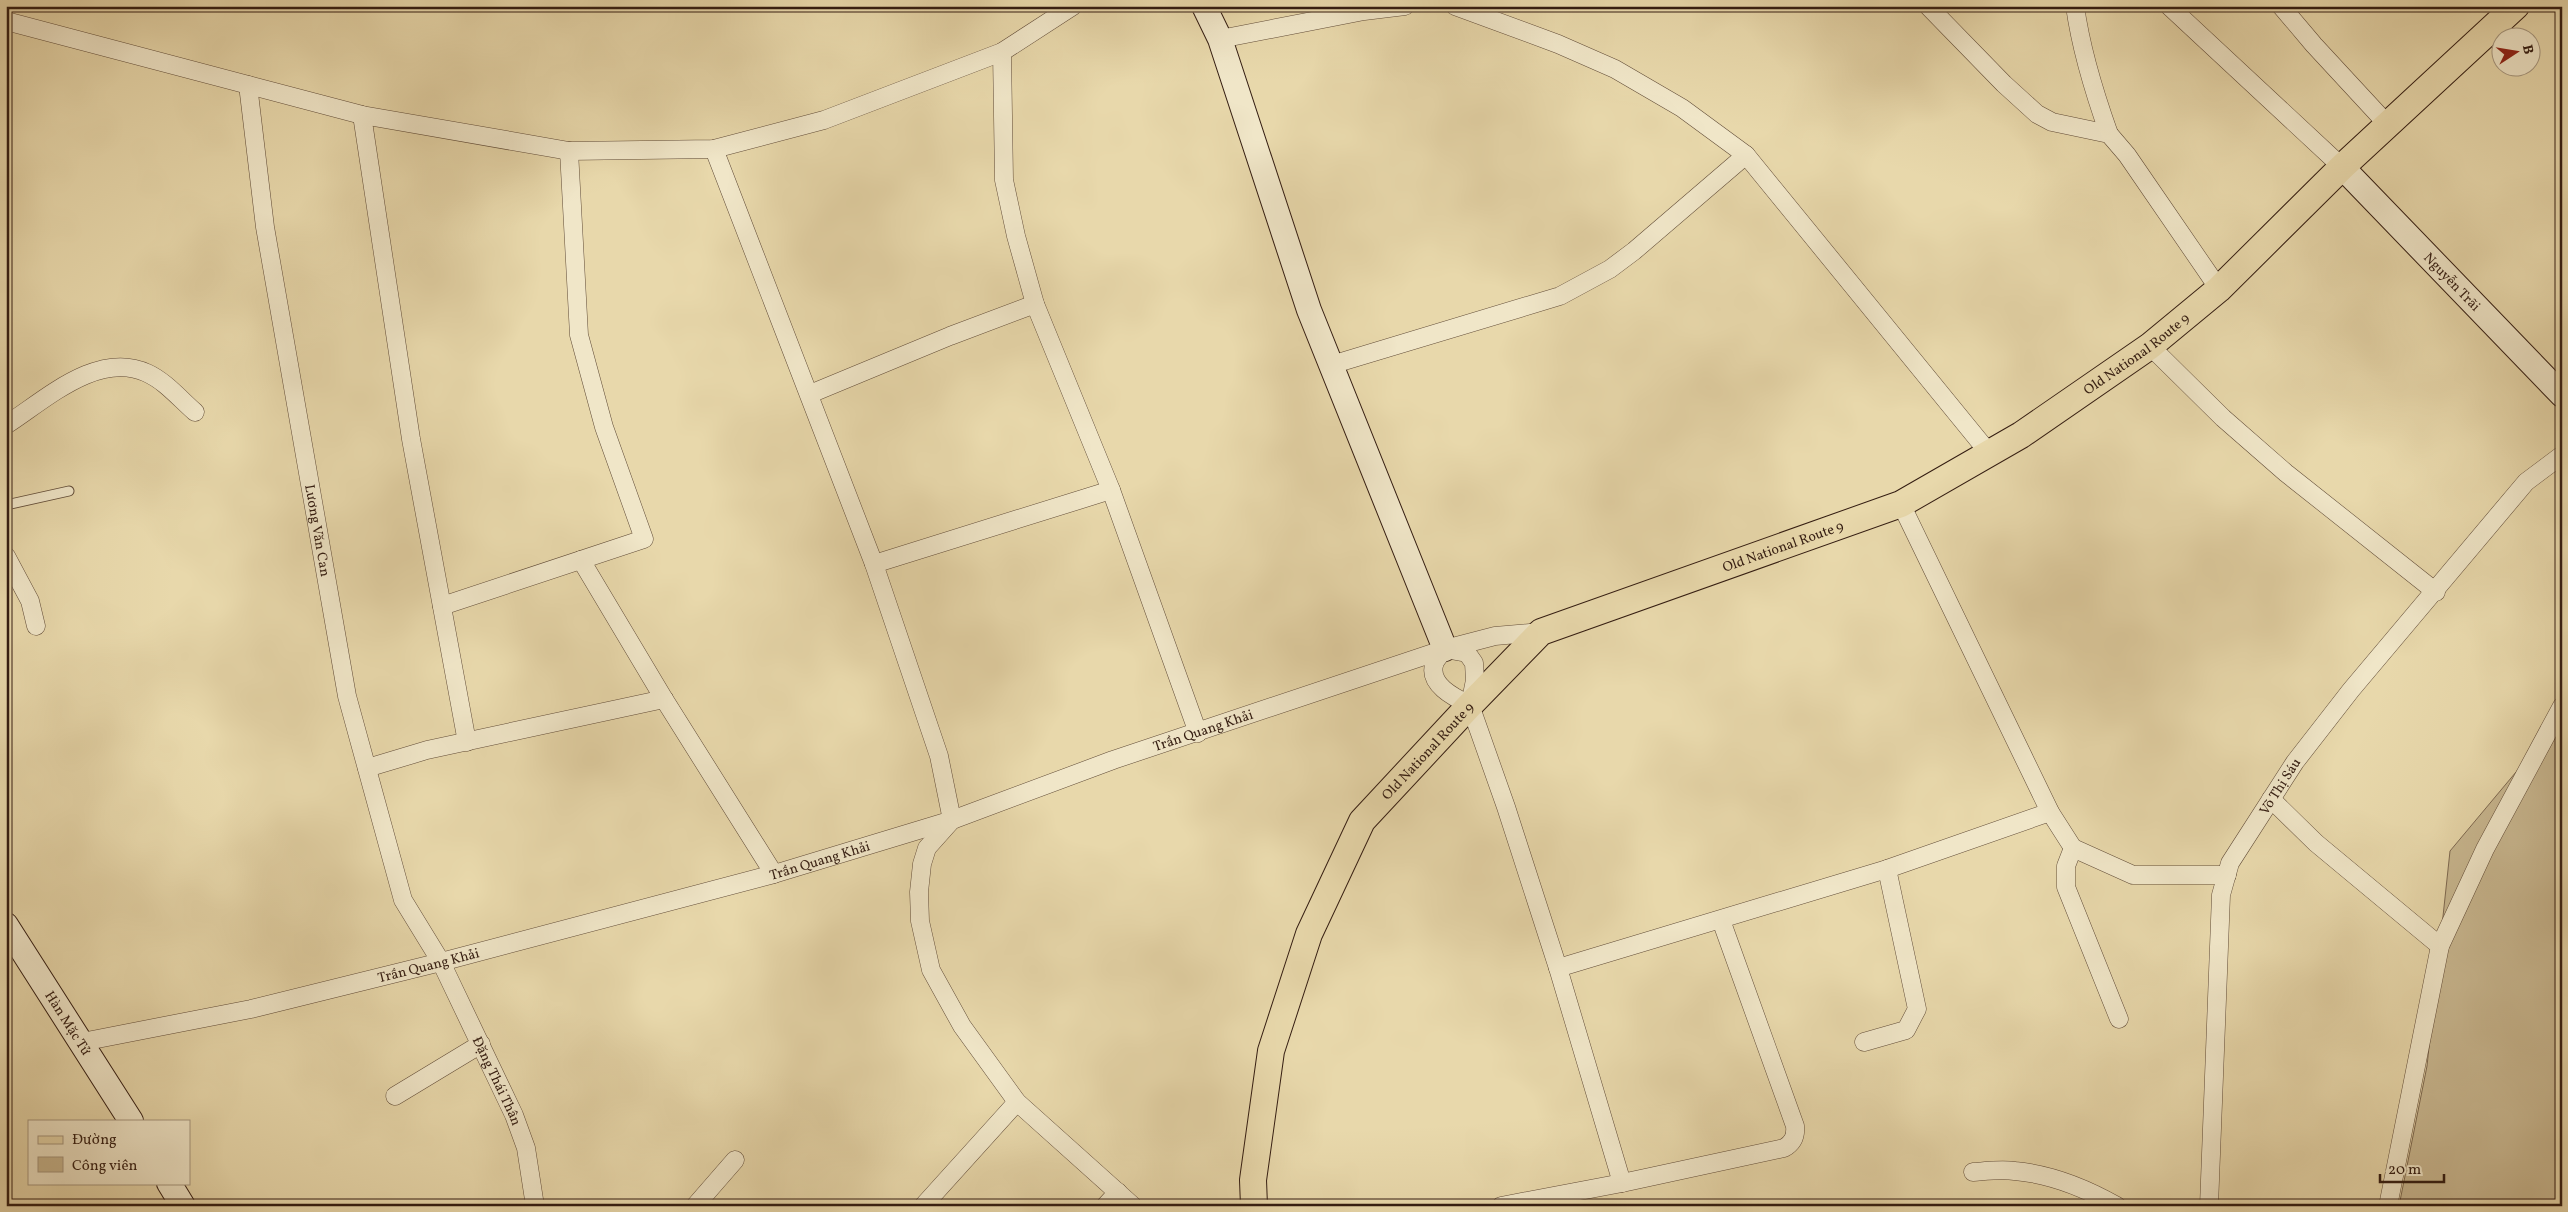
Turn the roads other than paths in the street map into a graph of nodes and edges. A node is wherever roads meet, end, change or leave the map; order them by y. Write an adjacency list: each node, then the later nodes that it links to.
1 (1073, 6): 12 (street)
2 (1204, 6): 11 (street)
3 (1405, 6): 11 (street)
4 (1455, 6): 19 (street)
5 (1928, 6): 16 (street)
6 (2075, 6): 16 (street)
7 (2169, 6): 20 (street)
8 (2281, 6): 15 (street)
9 (2516, 6): 15 (main road, Old National Route 9)
10 (6, 21): 13 (street)
11 (1220, 39): 24 (street)
12 (1002, 52): 17 (street); 22 (street)
13 (248, 85): 14 (street); 48 (street, Lương Văn Can)
14 (362, 115): 18 (street); 39 (street)
15 (2388, 125): 20 (main road, Old National Route 9)
16 (2109, 134): 21 (street)
17 (714, 149): 18 (street); 25 (street)
18 (569, 150): 36 (street)
19 (1746, 155): 24 (street); 29 (street)
20 (2342, 167): 21 (main road, Old National Route 9); 26 (street, Nguyễn Trãi)
21 (2219, 289): 23 (main road, Old National Route 9)
22 (1035, 304): 25 (street); 31 (street)
23 (2150, 346): 29 (main road, Old National Route 9); 38 (street)
24 (1330, 365): 42 (street)
25 (810, 394): 37 (street)
26 (2562, 394)
27 (195, 412): 28 (street)
28 (6, 425)
29 (1989, 453): 33 (main road, Old National Route 9)
30 (2562, 455): 38 (street, Võ Thị Sáu)
31 (1111, 490): 37 (street); 46 (street)
32 (69, 491): 34 (lane)
33 (1901, 504): 41 (main road, Old National Route 9); 50 (street)
34 (6, 505)
35 (6, 556): 40 (street)
36 (582, 560): 39 (street); 43 (street)
37 (874, 564): 51 (street)
38 (2436, 592): 49 (street, Võ Thị Sáu)
39 (442, 606): 47 (street)
40 (36, 626)
41 (1542, 632): 42 (street, Trần Quang Khải); 44 (main road, Old National Route 9)
42 (1446, 649): 44 (street); 44 (street); 46 (street, Trần Quang Khải)
43 (664, 699): 47 (street); 54 (street)
44 (1470, 705): 60 (street); 79 (main road, Old National Route 9)
45 (2562, 706): 58 (street)
46 (1198, 733): 51 (street, Trần Quang Khải)
47 (467, 742): 48 (street)
48 (367, 768): 59 (street, Lương Văn Can)
49 (2271, 799): 55 (street, Võ Thị Sáu); 58 (street)
50 (2050, 812): 52 (street); 53 (street)
51 (952, 820): 54 (street, Trần Quang Khải); 66 (street)
52 (2073, 848): 55 (street); 61 (street)
53 (1886, 869): 56 (street); 63 (street)
54 (774, 874): 59 (street, Trần Quang Khải)
55 (2227, 875): 82 (street, Võ Thị Sáu)
56 (1721, 920): 60 (street); 70 (street)
57 (6, 925): 62 (street, Hàn Mặc Tử)
58 (2440, 946): 83 (street)
59 (441, 962): 62 (street, Trần Quang Khải); 64 (street, Đặng Thái Thân)
60 (1558, 968): 70 (street)
61 (2119, 1020)
62 (82, 1042): 67 (street, Hàn Mặc Tử)
63 (1864, 1042)
64 (480, 1044): 65 (street); 74 (street, Đặng Thái Thân)
65 (395, 1096)
66 (1017, 1102): 72 (street); 76 (street)
67 (130, 1120)
68 (735, 1160): 75 (street)
69 (1973, 1172): 81 (street)
70 (1622, 1183): 80 (street)
71 (171, 1184): 73 (street)
72 (1118, 1192): 77 (street); 78 (street)
73 (183, 1206)
74 (535, 1206)
75 (695, 1206)
76 (923, 1206)
77 (1105, 1206)
78 (1133, 1206)
79 (1254, 1206)
80 (1502, 1206)
81 (2117, 1206)
82 (2209, 1206)
83 (2388, 1206)

